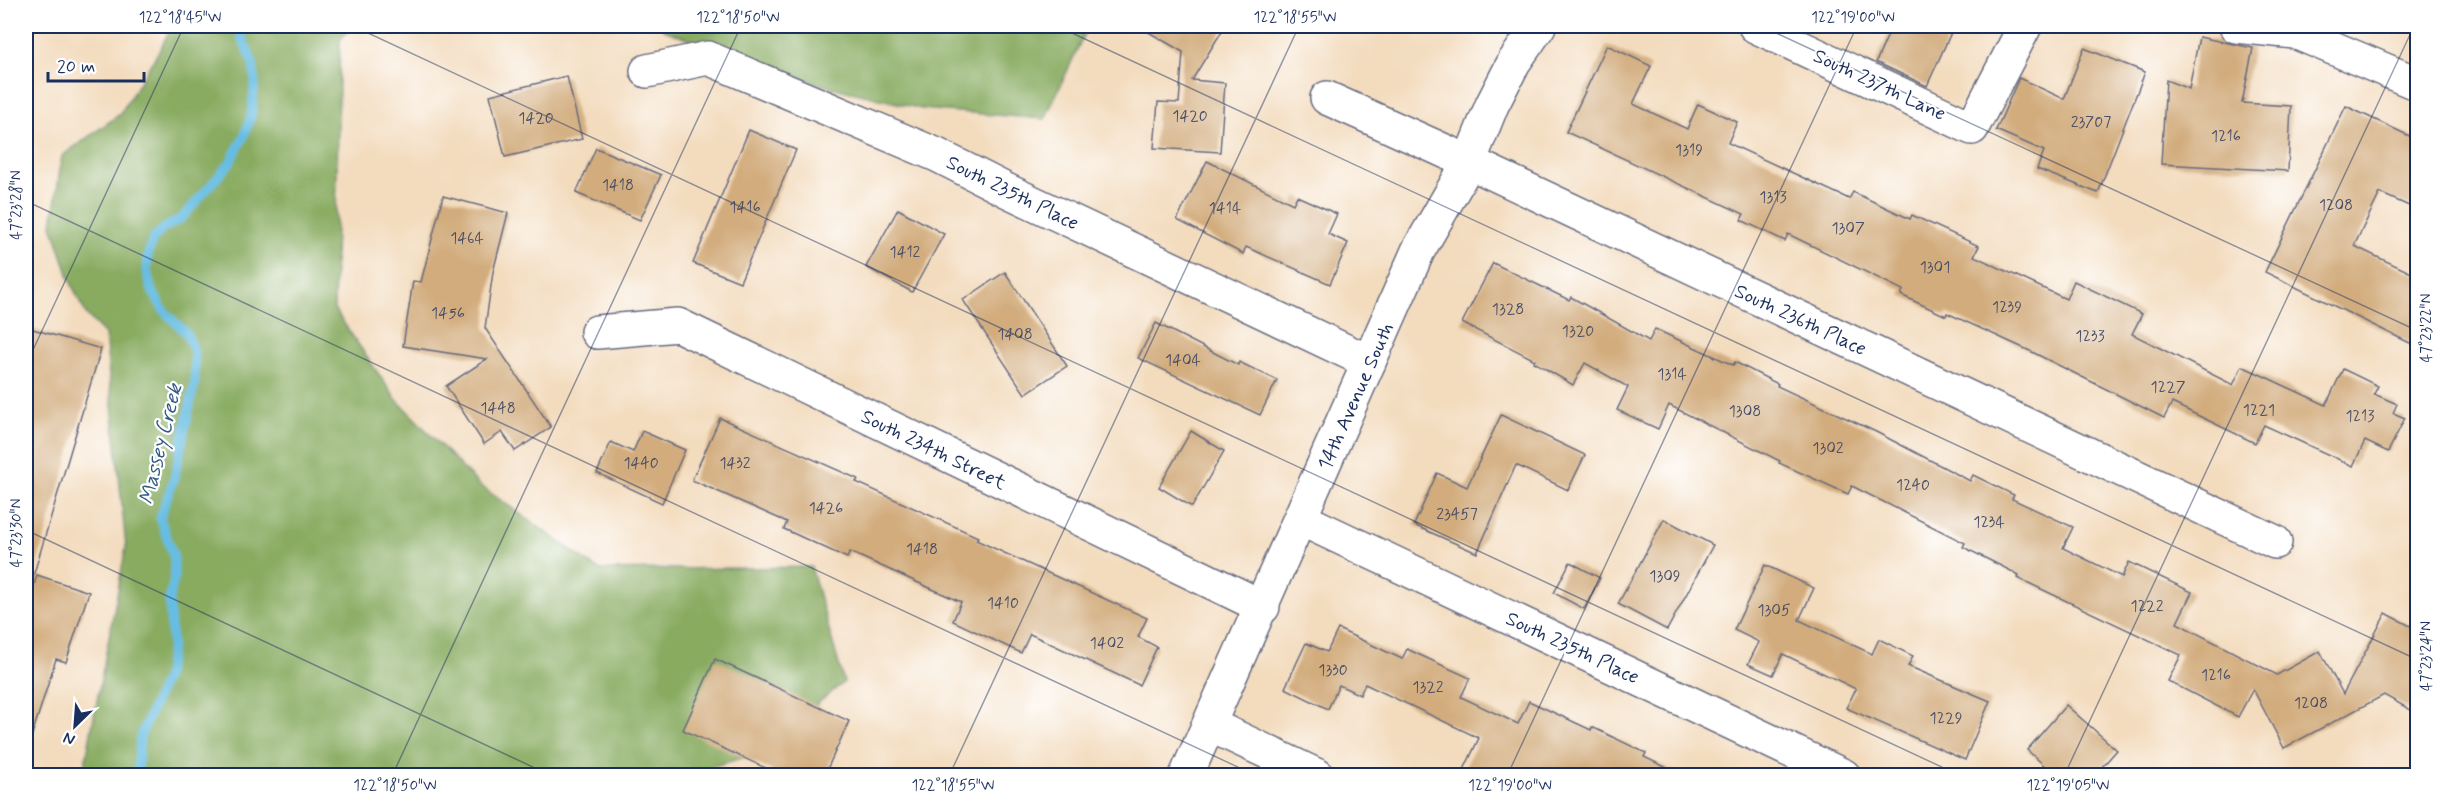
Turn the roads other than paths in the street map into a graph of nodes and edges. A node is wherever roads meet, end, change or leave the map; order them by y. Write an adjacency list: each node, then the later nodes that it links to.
1 (1539, 26): 8 (street, 14th Avenue South)
2 (1755, 26): 3 (street, South 237th Lane)
3 (2025, 26)
4 (2236, 26): 6 (street)
5 (647, 71): 10 (street, South 235th Place)
6 (2416, 78)
7 (1327, 98): 8 (street, South 236th Place)
8 (1469, 162): 10 (street, 14th Avenue South); 12 (street, South 236th Place)
9 (597, 332): 13 (street, South 234th Street)
10 (1369, 362): 11 (street, 14th Avenue South)
11 (1301, 519): 13 (street, 14th Avenue South); 17 (street, South 235th Place)
12 (2275, 542)
13 (1263, 607): 14 (street, 14th Avenue South)
14 (1210, 725): 15 (street, 14th Avenue South); 16 (street)
15 (1186, 776)
16 (1318, 776)
17 (1844, 776)

